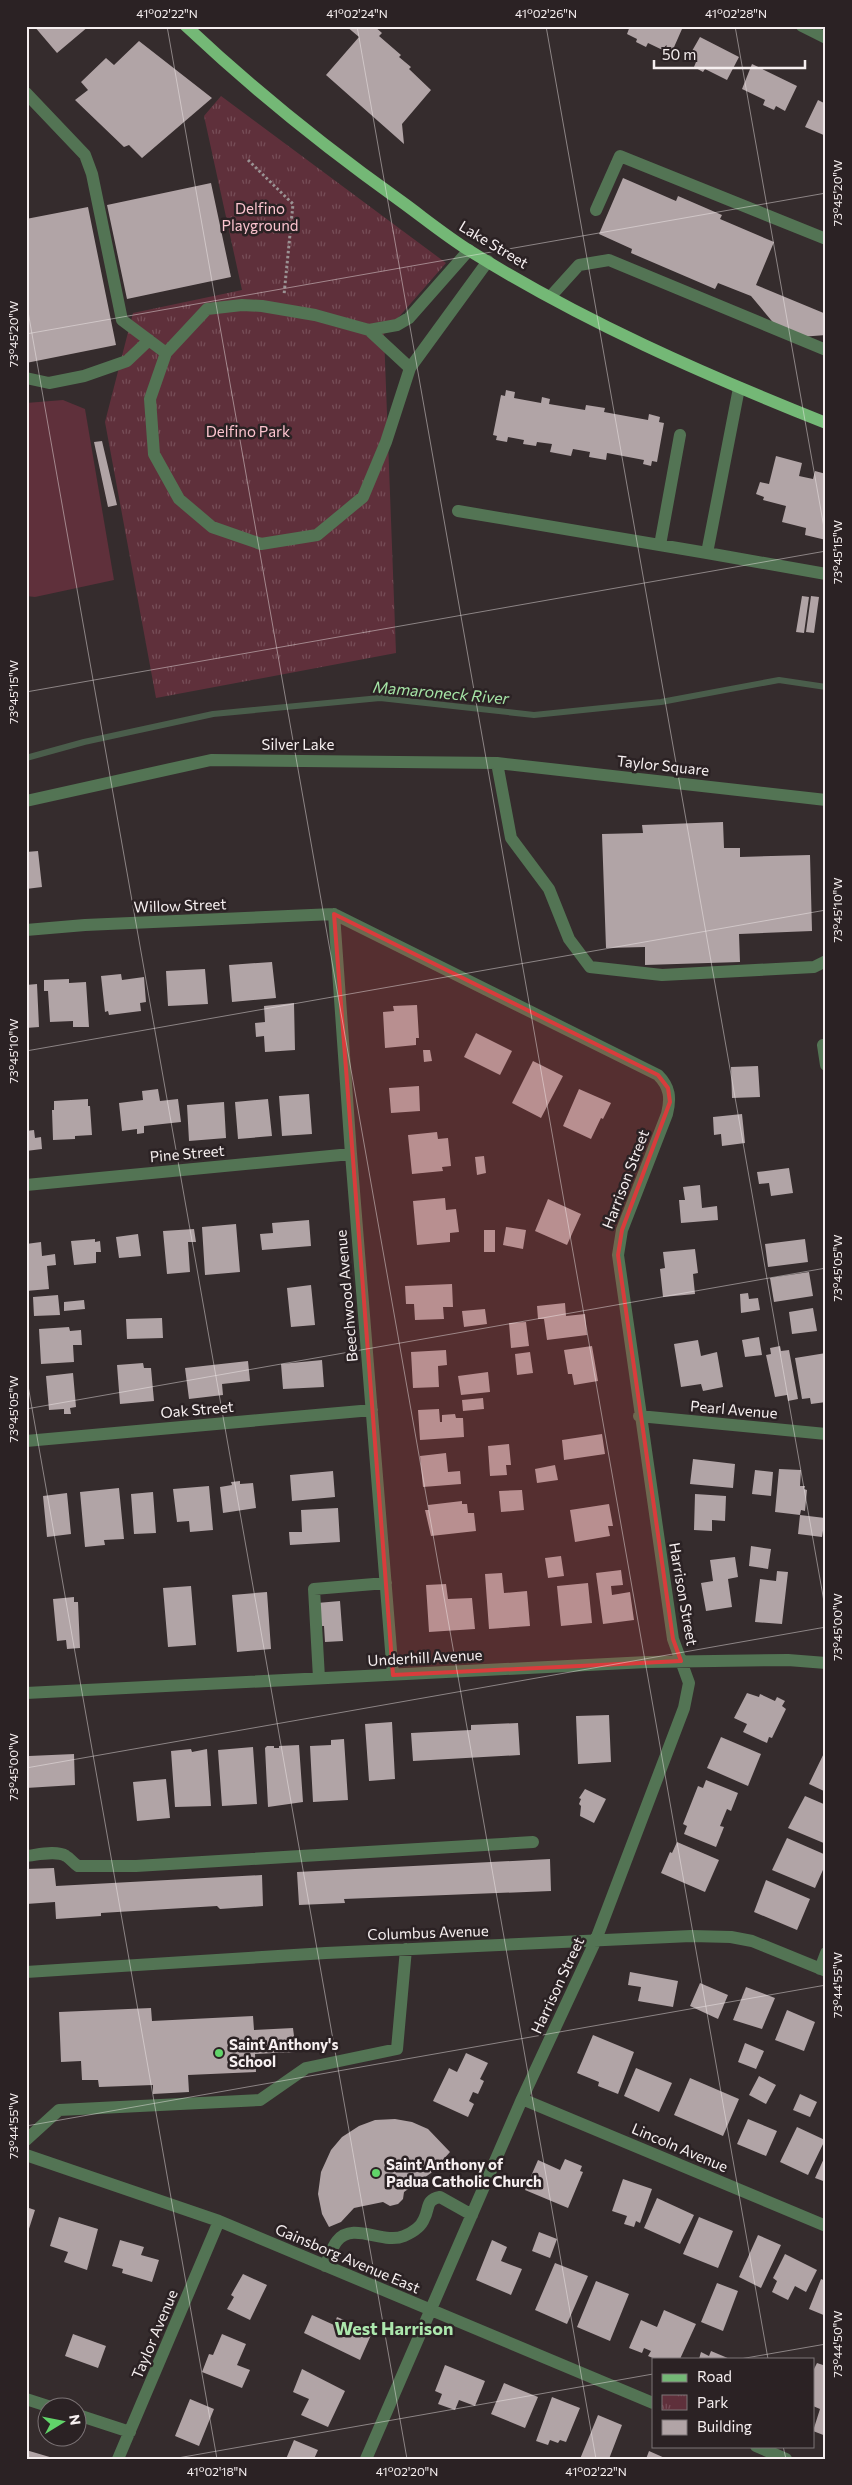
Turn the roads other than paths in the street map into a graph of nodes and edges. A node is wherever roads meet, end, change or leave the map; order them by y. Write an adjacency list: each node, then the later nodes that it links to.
1 (186, 26): 7 (main road, Lake Street)
2 (802, 26): 3 (street)
3 (826, 38)
4 (26, 93): 11 (street)
5 (596, 210): 6 (street)
6 (826, 239)
7 (469, 250): 8 (main road, Lake Street); 10 (street)
8 (488, 261): 9 (main road, Lake Street); 14 (street)
9 (551, 296): 12 (street); 16 (main road, Lake Street)
10 (369, 330): 13 (street); 14 (street)
11 (149, 340): 13 (street); 15 (street)
12 (826, 350)
13 (166, 353): 14 (street)
14 (410, 368)
15 (26, 378)
16 (739, 388): 17 (main road, Lake Street); 21 (street)
17 (826, 423)
18 (680, 435): 20 (street)
19 (458, 511): 20 (street)
20 (660, 545): 21 (street)
21 (708, 553): 22 (street)
22 (826, 574)
23 (497, 763): 24 (street, Taylor Square); 25 (street, Silver Lake); 28 (street)
24 (826, 800)
25 (26, 801)
26 (334, 914): 27 (street, Willow Street); 31 (street, Beechwood Avenue); 34 (street, Harrison Street)
27 (26, 930)
28 (826, 961)
29 (823, 1045): 30 (street)
30 (826, 1065)
31 (351, 1154): 32 (street, Pine Street); 33 (street, Beechwood Avenue)
32 (26, 1184)
33 (372, 1410): 36 (street, Oak Street); 37 (street, Beechwood Avenue)
34 (640, 1416): 35 (street, Pearl Avenue); 38 (street, Harrison Street)
35 (826, 1434)
36 (26, 1441)
37 (386, 1584): 40 (street, Beechwood Avenue); 41 (street)
38 (681, 1661): 39 (street, Underhill Avenue); 40 (street, Underhill Avenue); 45 (street, Harrison Street)
39 (826, 1663)
40 (393, 1674): 41 (street, Underhill Avenue)
41 (319, 1678): 42 (street, Underhill Avenue)
42 (26, 1693)
43 (533, 1842): 44 (street)
44 (26, 1856)
45 (594, 1942): 46 (street, Columbus Avenue); 48 (street, Columbus Avenue); 50 (street, Harrison Street)
46 (406, 1950): 49 (street, Columbus Avenue); 51 (street)
47 (826, 1953): 48 (street)
48 (823, 1970)
49 (26, 1972)
50 (522, 2099): 53 (street, Harrison Street); 55 (street, Lincoln Avenue)
51 (26, 2140)
52 (26, 2155): 54 (street, Gainsborg Avenue East)
53 (472, 2216): 56 (street); 57 (street, Harrison Street)
54 (219, 2221): 56 (street, Gainsborg Avenue East); 62 (street, Taylor Avenue)
55 (826, 2226)
56 (326, 2266): 57 (street, Gainsborg Avenue East)
57 (432, 2310): 60 (street, Gainsborg Avenue East); 65 (street, Harrison Street)
58 (26, 2398): 59 (street)
59 (38, 2402)
60 (652, 2403)
61 (88, 2418): 62 (street)
62 (130, 2432): 64 (street, Taylor Avenue)
63 (761, 2448): 66 (street)
64 (118, 2459)
65 (366, 2459)
66 (786, 2459)

